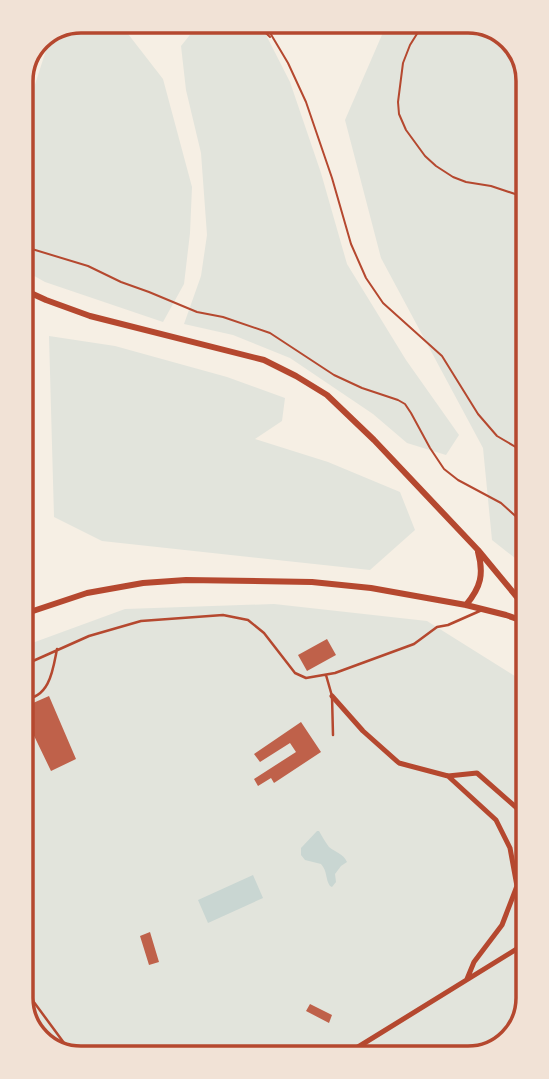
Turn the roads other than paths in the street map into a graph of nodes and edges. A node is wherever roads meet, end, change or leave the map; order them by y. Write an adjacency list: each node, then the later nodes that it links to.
1 (33, 294): 2 (street)
2 (478, 550): 3 (street); 4 (street)
3 (516, 596)
4 (466, 605): 5 (street); 6 (street)
5 (484, 609): 7 (street); 10 (lane)
6 (33, 611)
7 (516, 619)
8 (57, 649): 9 (lane); 10 (lane); 12 (lane)
9 (33, 661)
10 (326, 675): 11 (lane)
11 (332, 696): 13 (lane); 14 (street)
12 (33, 697)
13 (333, 735)
14 (448, 776): 15 (street); 16 (street)
15 (516, 807)
16 (516, 881)
17 (516, 889): 19 (street)
18 (516, 949): 19 (street)
19 (467, 979): 22 (street)
20 (33, 1001): 21 (lane)
21 (63, 1042)
22 (359, 1046)

